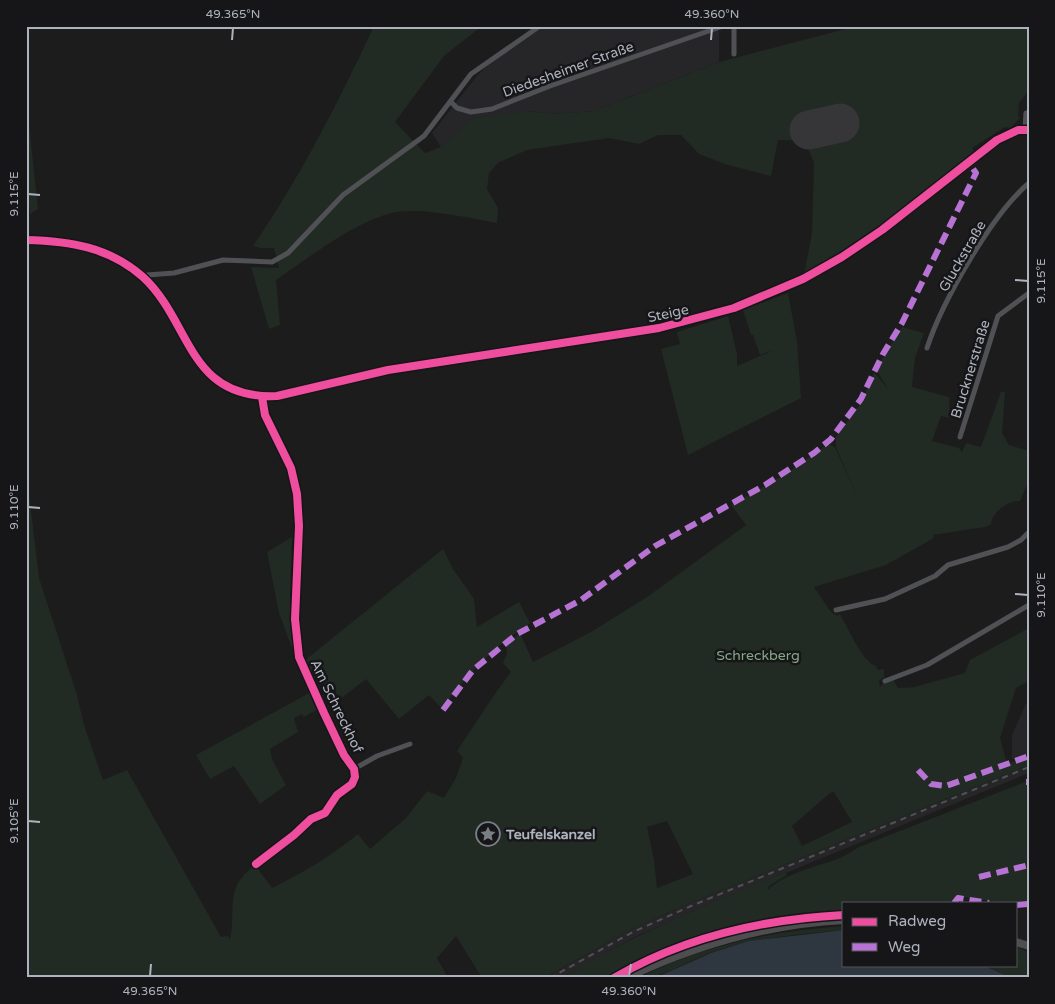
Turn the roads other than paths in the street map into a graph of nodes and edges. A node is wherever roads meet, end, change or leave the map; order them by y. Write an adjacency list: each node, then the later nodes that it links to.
1 (540, 26): 5 (street)
2 (723, 26): 5 (street, Diedesheimer Straße)
3 (734, 26): 4 (street)
4 (734, 54)
5 (451, 102): 10 (street)
6 (1029, 112): 7 (street)
7 (1027, 130): 13 (street, Steige)
8 (1029, 183): 12 (street, Gluckstraße)
9 (26, 240): 10 (street, Steige)
10 (143, 278): 13 (street, Steige)
11 (1029, 293): 14 (street, Brucknerstraße)
12 (927, 348)
13 (262, 396): 20 (street, Am Schreckhof)
14 (960, 437)
15 (1029, 532): 17 (street)
16 (1029, 605): 18 (street)
17 (836, 610)
18 (885, 681)
19 (410, 744): 20 (street, Am Schreckhof)
20 (354, 769): 21 (street, Am Schreckhof)
21 (256, 864)
22 (842, 920): 23 (main road)
23 (626, 978)

